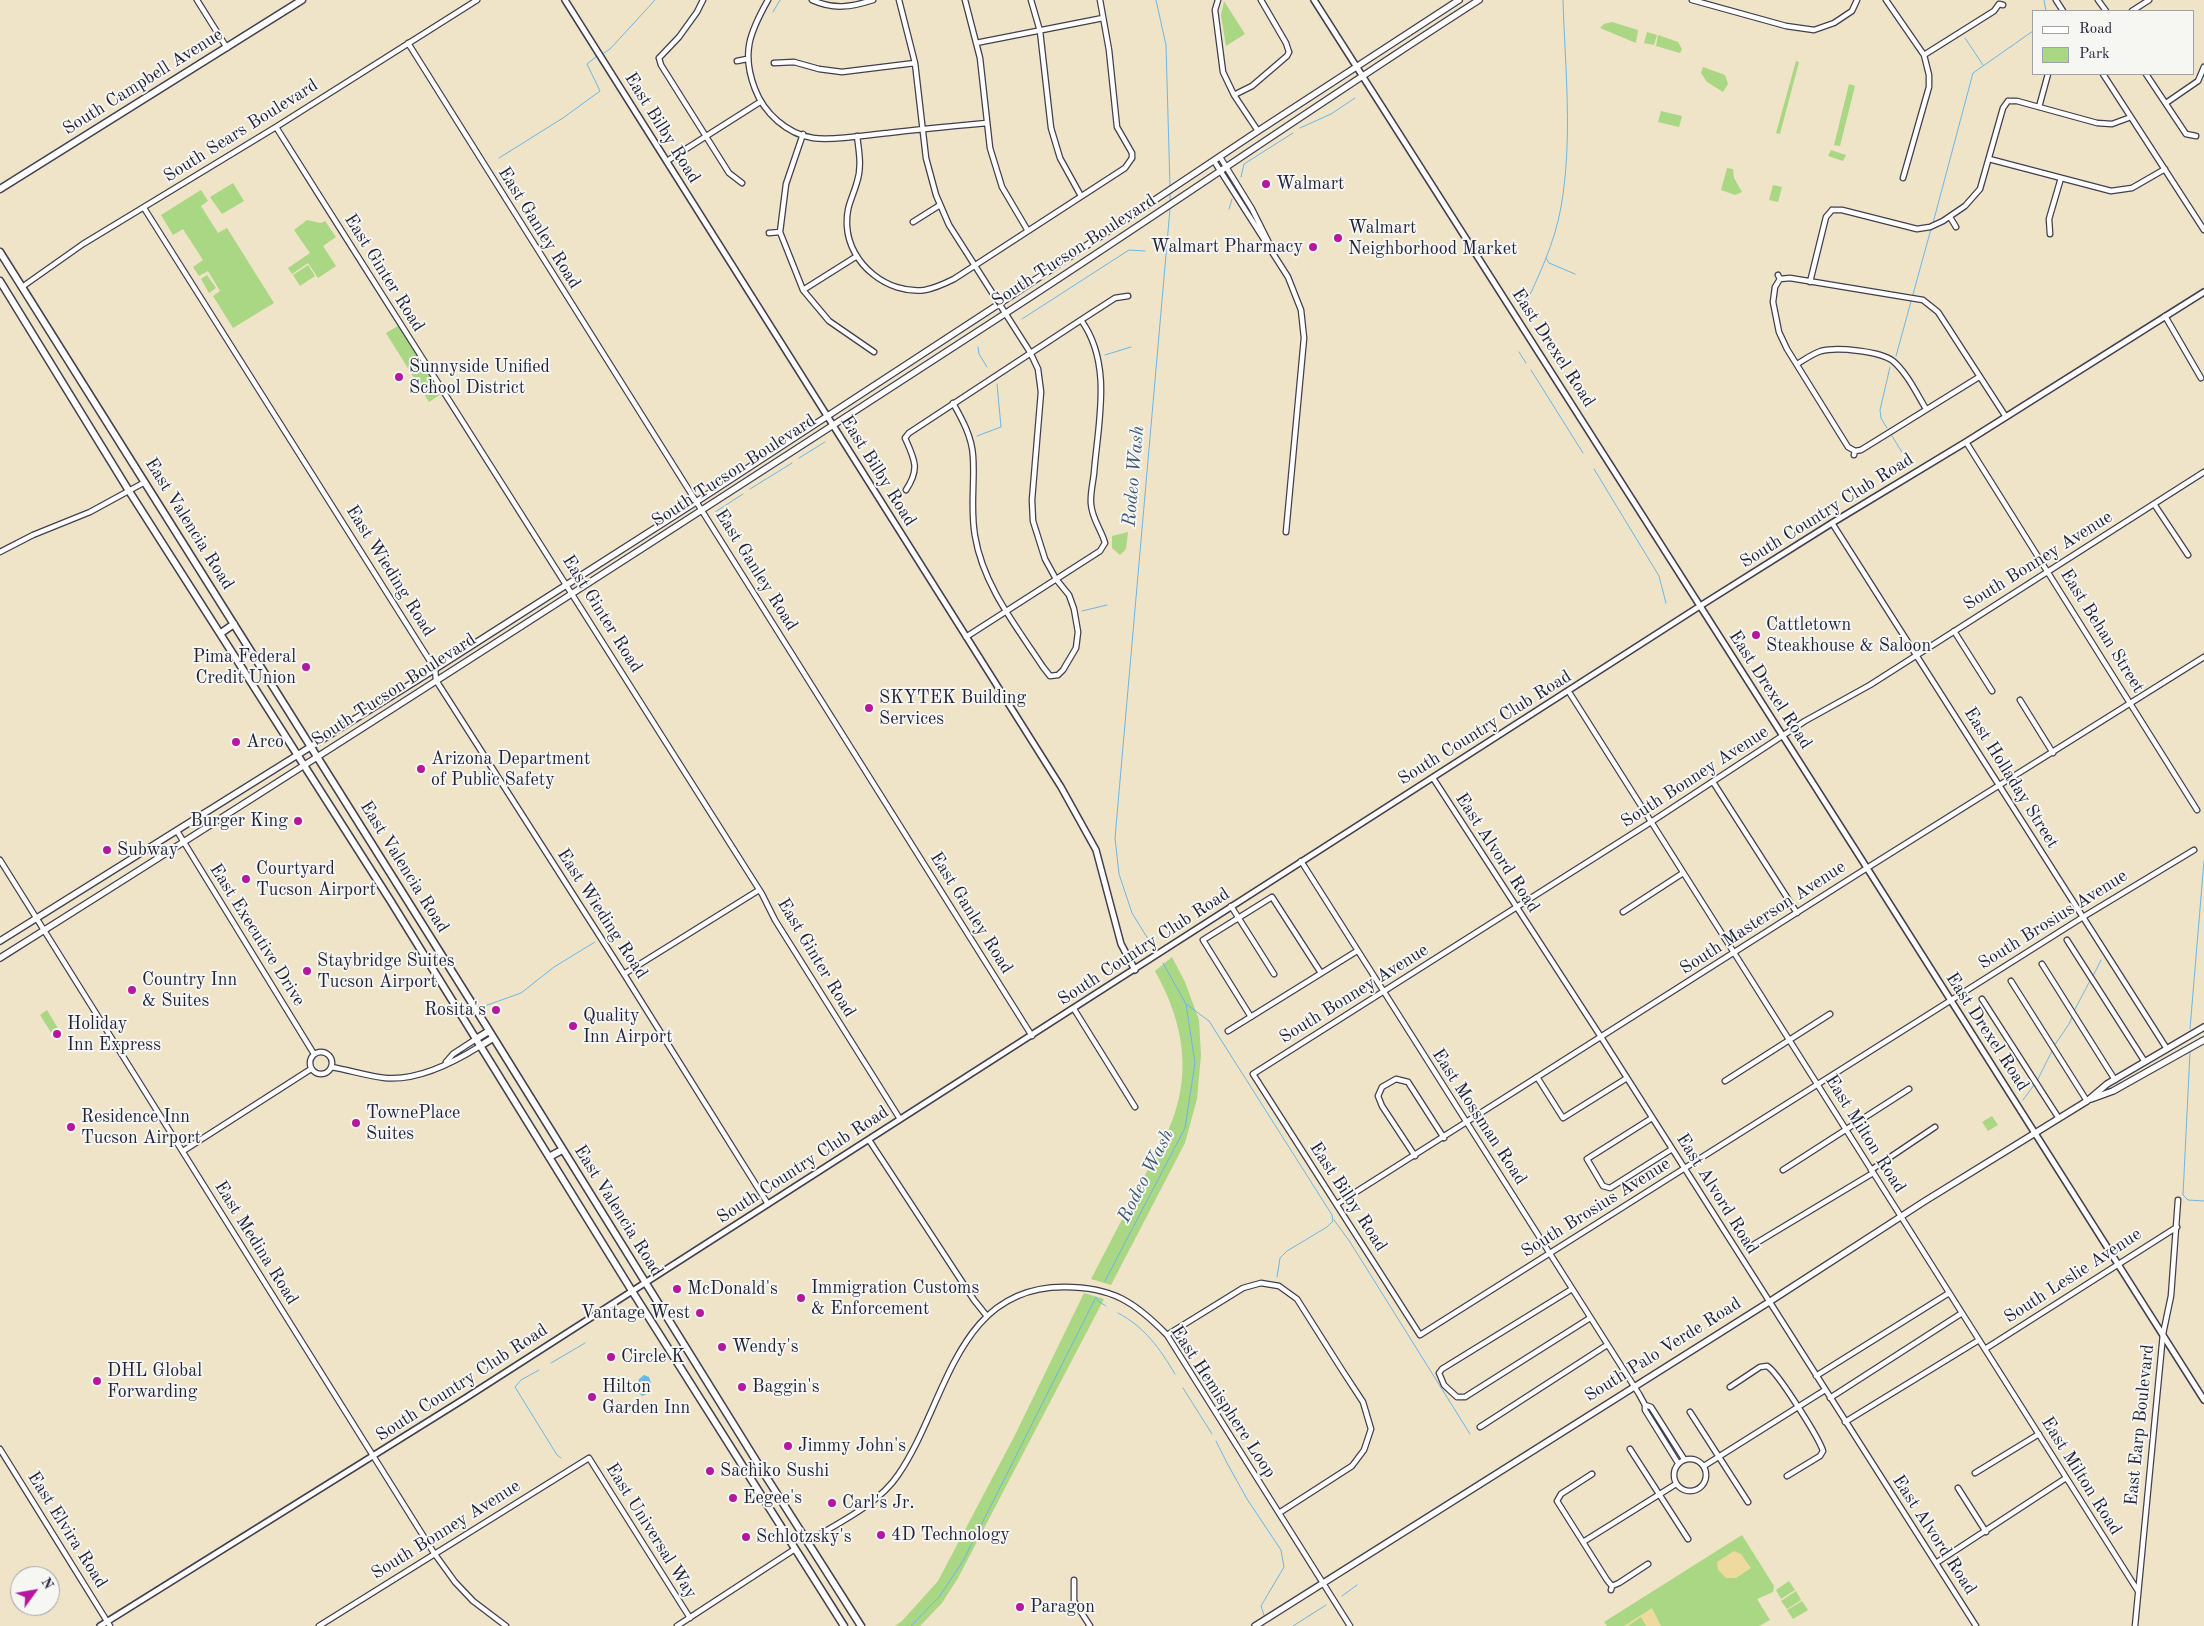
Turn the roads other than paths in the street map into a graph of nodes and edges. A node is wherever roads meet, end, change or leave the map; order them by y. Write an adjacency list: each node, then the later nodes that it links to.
1 (197, 0): 28 (street)
2 (302, 0): 28 (main road, South Campbell Avenue)
3 (477, 0): 26 (street, South Sears Boulevard)
4 (565, 0): 57 (street, East Bilby Road)
5 (703, 0): 52 (street)
6 (768, 0): 30 (street)
7 (812, 0): 8 (street)
8 (873, 0)
9 (899, 0): 32 (street)
10 (965, 0): 27 (street)
11 (1031, 0): 25 (street)
12 (1100, 0): 24 (street)
13 (1218, 0): 40 (street)
14 (1261, 0): 40 (street)
15 (1314, 0): 34 (street, East Drexel Road)
16 (1459, 0): 34 (main road, South Tucson Boulevard)
17 (1478, 0): 36 (main road, South Tucson Boulevard)
18 (1692, 0): 19 (street)
19 (1857, 0)
20 (2149, 0): 23 (street)
21 (1889, 1): 29 (street)
22 (2001, 3): 29 (street)
23 (2134, 10)
24 (1103, 18): 25 (street); 54 (street)
25 (1040, 31): 27 (street); 66 (street)
26 (408, 43): 46 (street, South Sears Boulevard); 106 (street, East Ganley Road)
27 (976, 43): 45 (street)
28 (227, 48): 65 (main road, South Campbell Avenue)
29 (1924, 55): 62 (street)
30 (747, 59): 31 (street); 41 (street)
31 (736, 61)
32 (915, 62): 33 (street); 47 (street)
33 (774, 63)
34 (1356, 66): 36 (street, East Drexel Road); 48 (main road, South Tucson Boulevard)
35 (2204, 67): 42 (street)
36 (1362, 75): 59 (main road, South Tucson Boulevard); 117 (street, East Drexel Road)
37 (2048, 75): 43 (street)
38 (2105, 75): 44 (street)
39 (2147, 75): 42 (street)
40 (1234, 95): 48 (street)
41 (760, 102): 49 (street); 52 (street)
42 (2166, 103): 51 (street)
43 (2039, 106): 44 (street); 55 (street)
44 (2131, 117): 60 (street)
45 (986, 123): 47 (street); 73 (street)
46 (276, 127): 68 (street, South Sears Boulevard); 115 (street, East Ginter Road)
47 (923, 129): 50 (street); 67 (street)
48 (1258, 130): 53 (main road, South Tucson Boulevard)
49 (804, 134): 50 (street); 75 (street)
50 (857, 136): 79 (street)
51 (2196, 136)
52 (705, 137): 57 (street); 64 (street)
53 (1220, 157): 58 (main road, South Tucson Boulevard); 59 (street)
54 (1132, 158): 56 (street); 66 (street)
55 (1989, 159): 63 (street); 69 (street)
56 (1138, 160)
57 (667, 161): 98 (street, East Bilby Road)
58 (1214, 161): 61 (street); 87 (main road, South Tucson Boulevard)
59 (1226, 167): 61 (main road, South Tucson Boulevard); 78 (street)
60 (2165, 169): 63 (street); 72 (street)
61 (1220, 171): 78 (street); 88 (main road, South Tucson Boulevard)
62 (1903, 178)
63 (2061, 178): 76 (street)
64 (742, 184)
65 (0, 189)
66 (1082, 196): 73 (street)
67 (940, 205): 70 (street); 80 (street)
68 (144, 208): 83 (street, South Sears Boulevard); 125 (street, East Wieding Road)
69 (1950, 217): 71 (street); 82 (street)
70 (913, 222)
71 (1956, 226)
72 (2204, 230)
73 (1028, 231): 80 (street)
74 (769, 232): 75 (street)
75 (780, 232): 84 (street)
76 (2050, 234)
77 (0, 252): 83 (main road, East Valencia Road)
78 (1274, 253): 110 (street)
79 (857, 256): 80 (street); 84 (street)
80 (974, 266): 87 (street)
81 (0, 281): 105 (main road, East Valencia Road)
82 (1810, 282): 93 (street); 94 (street)
83 (22, 287): 103 (main road, East Valencia Road)
84 (803, 290): 91 (street)
85 (2204, 292): 89 (street, South Country Club Road)
86 (1128, 296): 90 (street)
87 (999, 304): 88 (street); 98 (main road, South Tucson Boulevard)
88 (1005, 314): 92 (street); 100 (main road, South Tucson Boulevard)
89 (2165, 316): 95 (street); 99 (street, South Country Club Road)
90 (1081, 320): 92 (street); 114 (street)
91 (874, 352)
92 (1030, 352): 96 (street); 114 (street)
93 (1797, 364): 97 (street); 97 (street)
94 (1979, 377): 97 (street); 99 (street)
95 (2201, 378)
96 (953, 403): 104 (street); 118 (street)
97 (1926, 409)
98 (827, 416): 100 (street, East Bilby Road); 106 (main road, South Tucson Boulevard)
99 (2006, 417): 101 (street, South Country Club Road)
100 (832, 424): 108 (main road, South Tucson Boulevard); 122 (street, East Bilby Road)
101 (1966, 442): 109 (street, South Country Club Road); 113 (street, East Behan Street)
102 (2204, 472): 107 (street, South Bonney Avenue)
103 (145, 482): 105 (street); 119 (main road, East Valencia Road)
104 (906, 490)
105 (129, 491): 111 (street); 121 (main road, East Valencia Road)
106 (696, 502): 108 (street, East Ganley Road); 115 (main road, South Tucson Boulevard)
107 (2154, 504): 112 (street); 113 (street, South Bonney Avenue)
108 (702, 510): 116 (main road, South Tucson Boulevard); 180 (street, East Ganley Road)
109 (1832, 523): 117 (street, South Country Club Road); 123 (street, East Holladay Street)
110 (1286, 532)
111 (0, 552)
112 (2188, 555)
113 (2047, 571): 120 (street, South Bonney Avenue); 130 (street, East Behan Street)
114 (1056, 579): 118 (street); 118 (street)
115 (568, 584): 116 (street, East Ginter Road); 125 (main road, South Tucson Boulevard)
116 (573, 594): 126 (main road, South Tucson Boulevard); 149 (street, East Ginter Road)
117 (1700, 606): 128 (street, South Country Club Road); 131 (street, East Drexel Road)
118 (1007, 611): 122 (street)
119 (234, 624): 121 (main road); 132 (main road, East Valencia Road)
120 (1954, 631): 123 (street, South Bonney Avenue); 127 (street)
121 (221, 633): 134 (main road, East Valencia Road)
122 (966, 637): 166 (street, East Bilby Road)
123 (1916, 654): 131 (street, South Bonney Avenue); 139 (street, East Holladay Street)
124 (2204, 657): 130 (street, South Masterson Avenue)
125 (435, 670): 126 (street, East Wieding Road); 132 (main road, South Tucson Boulevard)
126 (436, 680): 135 (main road, South Tucson Boulevard); 168 (street, East Wieding Road)
127 (1992, 691)
128 (1569, 692): 137 (street, South Country Club Road); 141 (street, East Milton Road)
129 (2020, 700): 133 (street)
130 (2131, 704): 133 (street, South Masterson Avenue); 140 (street, East Behan Street)
131 (1783, 736): 138 (street, South Bonney Avenue); 147 (street, East Drexel Road)
132 (311, 746): 134 (main road, South Tucson Boulevard); 135 (main road, East Valencia Road)
133 (2053, 753): 139 (street, South Masterson Avenue)
134 (297, 755): 136 (main road, East Valencia Road); 142 (main road, South Tucson Boulevard)
135 (317, 758): 136 (main road, South Tucson Boulevard); 150 (main road, East Valencia Road)
136 (304, 766): 143 (main road, South Tucson Boulevard); 151 (main road, East Valencia Road)
137 (1433, 778): 146 (street, South Country Club Road); 153 (street, East Alvord Road)
138 (1713, 782): 141 (street, South Bonney Avenue); 155 (street)
139 (2000, 786): 147 (street, South Masterson Avenue); 156 (street, East Holladay Street)
140 (2197, 810)
141 (1651, 822): 148 (street, East Milton Road); 153 (street, South Bonney Avenue)
142 (177, 831): 143 (street, East Executive Drive); 157 (main road, South Tucson Boulevard)
143 (184, 842): 159 (main road, South Tucson Boulevard); 188 (street, East Executive Drive)
144 (2194, 850): 156 (street, South Brosius Avenue)
145 (0, 860): 157 (street, East Medina Road)
146 (1301, 862): 152 (street, South Country Club Road); 162 (street, East Mossman Road)
147 (1867, 868): 155 (street, South Masterson Avenue); 173 (street, East Drexel Road)
148 (1683, 873): 154 (street); 163 (street, East Milton Road)
149 (759, 890): 168 (street); 204 (street, East Ginter Road)
150 (402, 892): 151 (main road); 178 (main road, East Valencia Road)
151 (390, 900): 183 (main road, East Valencia Road)
152 (1231, 906): 158 (street); 166 (street, South Country Club Road)
153 (1516, 908): 171 (street, South Bonney Avenue); 181 (street, East Alvord Road)
154 (1623, 912)
155 (1797, 913): 163 (street, South Masterson Avenue)
156 (2083, 917): 173 (street, South Brosius Avenue); 187 (street, East Holladay Street)
157 (36, 918): 159 (street, East Medina Road); 161 (main road, South Tucson Boulevard)
158 (1238, 918): 167 (street); 169 (street); 176 (street)
159 (44, 930): 164 (main road, South Tucson Boulevard); 213 (street, East Medina Road)
160 (2067, 940): 189 (street)
161 (0, 941)
162 (1357, 951): 167 (street); 171 (street, East Mossman Road)
163 (1733, 953): 181 (street, South Masterson Avenue); 184 (street, East Milton Road)
164 (0, 958)
165 (2042, 964): 196 (street)
166 (1135, 970): 174 (street, South Country Club Road)
167 (1321, 973): 176 (street)
168 (624, 974): 220 (street, East Wieding Road)
169 (1274, 974)
170 (2011, 981): 200 (street)
171 (1383, 991): 193 (street, South Bonney Avenue); 205 (street, East Mossman Road)
172 (1982, 999): 202 (street)
173 (1950, 1001): 198 (street, South Brosius Avenue); 208 (street, East Drexel Road)
174 (1074, 1009): 180 (street, South Country Club Road); 201 (street)
175 (1830, 1014): 184 (street)
176 (1251, 1017): 179 (street)
177 (2204, 1027): 187 (main road, South Palo Verde Road)
178 (489, 1031): 182 (main road, East Valencia Road); 183 (main road)
179 (1228, 1031)
180 (1032, 1036): 204 (street, South Country Club Road)
181 (1601, 1037): 194 (street, South Masterson Avenue); 195 (street, East Alvord Road)
182 (494, 1038): 186 (main road); 212 (main road, East Valencia Road)
183 (476, 1039): 186 (main road, East Valencia Road); 190 (street)
184 (1790, 1040): 197 (street); 198 (street, East Milton Road)
185 (2204, 1040): 200 (main road, South Palo Verde Road)
186 (480, 1046): 190 (street); 215 (main road, East Valencia Road)
187 (2167, 1049): 189 (main road, South Palo Verde Road)
188 (314, 1054): 191 (street); 192 (street)
189 (2145, 1062): 196 (main road, South Palo Verde Road)
190 (445, 1063): 191 (street)
191 (331, 1066): 192 (street)
192 (311, 1069): 213 (street)
193 (1253, 1074): 221 (street, East Bilby Road)
194 (1536, 1077): 195 (street); 205 (street, South Masterson Avenue)
195 (1627, 1078): 203 (street, East Alvord Road)
196 (2114, 1080): 200 (main road, South Palo Verde Road)
197 (1725, 1081)
198 (1817, 1084): 207 (street, East Milton Road); 216 (street, South Brosius Avenue)
199 (1909, 1089): 207 (street)
200 (2087, 1100): 202 (main road, South Palo Verde Road)
201 (1136, 1107)
202 (2058, 1117): 208 (main road, South Palo Verde Road)
203 (1652, 1118): 211 (street, East Alvord Road); 211 (street)
204 (900, 1119): 210 (street, South Country Club Road)
205 (1467, 1123): 209 (street, South Masterson Avenue); 225 (street, East Mossman Road)
206 (1934, 1127): 218 (street)
207 (1845, 1130): 217 (street); 218 (street, East Milton Road)
208 (2035, 1132): 222 (main road, South Palo Verde Road); 226 (street, East Drexel Road)
209 (1444, 1138): 214 (street, South Masterson Avenue); 214 (street)
210 (869, 1140): 220 (street, South Country Club Road); 233 (street)
211 (1672, 1149): 216 (street, East Alvord Road)
212 (562, 1150): 215 (main road); 227 (main road, East Valencia Road)
213 (183, 1151): 255 (street, East Medina Road)
214 (1415, 1156): 221 (street, South Masterson Avenue)
215 (549, 1158): 229 (main road, East Valencia Road)
216 (1684, 1169): 225 (street, South Brosius Avenue); 231 (street, East Alvord Road)
217 (1783, 1170)
218 (1872, 1172): 222 (street, East Milton Road); 224 (street)
219 (2178, 1200): 223 (street, East Earp Boulevard)
220 (768, 1204): 227 (street, South Country Club Road)
221 (1337, 1204): 237 (street, East Bilby Road)
222 (1900, 1216): 230 (street, East Milton Road); 231 (main road, South Palo Verde Road)
223 (2177, 1227): 226 (street, South Leslie Avenue); 235 (street, East Earp Boulevard)
224 (1748, 1248)
225 (1549, 1254): 228 (street, East Mossman Road); 237 (street, South Brosius Avenue)
226 (2118, 1263): 235 (street, East Drexel Road); 240 (street, South Leslie Avenue)
227 (645, 1283): 229 (street, South Country Club Road); 272 (main road, East Valencia Road)
228 (1572, 1288): 234 (street, East Mossman Road); 234 (street)
229 (632, 1291): 255 (street, South Country Club Road); 274 (main road, East Valencia Road)
230 (1950, 1293): 232 (street, East Milton Road); 241 (street)
231 (1769, 1302): 241 (street, East Alvord Road); 242 (main road, South Palo Verde Road)
232 (1962, 1313): 238 (street, East Milton Road); 246 (street)
233 (986, 1314): 236 (street, East Hemisphere Loop); 272 (street, East Hemisphere Loop)
234 (1590, 1318): 239 (street, East Mossman Road)
235 (2163, 1334): 245 (street, East Drexel Road); 280 (street, East Earp Boulevard)
236 (1167, 1335): 269 (street, East Hemisphere Loop); 269 (street)
237 (1420, 1335)
238 (1979, 1340): 240 (street, East Milton Road); 250 (street)
239 (1608, 1345): 242 (street, East Mossman Road); 251 (street)
240 (1985, 1350): 252 (street, East Milton Road)
241 (1816, 1376): 244 (street, East Alvord Road)
242 (1634, 1386): 247 (street, East Mossman Road); 279 (main road, South Palo Verde Road)
243 (1730, 1387): 248 (street)
244 (1825, 1390): 246 (street, East Alvord Road); 248 (street)
245 (2203, 1397)
246 (1830, 1398): 250 (street, East Alvord Road)
247 (1646, 1405): 258 (street); 259 (street)
248 (1798, 1408): 256 (street); 263 (street)
249 (1690, 1412): 256 (street)
250 (1845, 1422): 276 (street, East Alvord Road)
251 (1480, 1427)
252 (2038, 1434): 261 (street); 264 (street, East Milton Road)
253 (0, 1449): 282 (street, East Elvira Road)
254 (1630, 1449): 267 (street)
255 (373, 1456): 275 (street, East Medina Road); 282 (street, South Country Club Road)
256 (1720, 1456): 260 (street); 268 (street)
257 (589, 1458): 275 (street, South Bonney Avenue); 281 (street, East Universal Way)
258 (1684, 1459): 259 (street); 260 (street)
259 (1678, 1463): 265 (street)
260 (1704, 1466): 265 (street)
261 (1976, 1473)
262 (1592, 1474): 273 (street)
263 (1787, 1476)
264 (2066, 1478): 270 (street); 280 (street, East Milton Road)
265 (1676, 1484): 267 (street)
266 (1958, 1488): 270 (street)
267 (1659, 1494): 271 (street); 273 (street)
268 (1748, 1502)
269 (1279, 1513): 279 (street, East Hemisphere Loop)
270 (1986, 1532): 276 (street)
271 (1688, 1539)
272 (807, 1542): 274 (main road); 289 (main road, East Valencia Road)
273 (1583, 1542): 277 (street)
274 (795, 1550): 281 (street); 288 (main road, East Valencia Road)
275 (434, 1554): 285 (street, South Bonney Avenue); 286 (street, East Medina Road)
276 (1936, 1563): 292 (street, East Alvord Road)
277 (1648, 1564)
278 (1074, 1580): 290 (street)
279 (1322, 1582): 283 (main road, South Palo Verde Road); 291 (street, East Hemisphere Loop)
280 (2138, 1591): 293 (street, East Earp Boulevard)
281 (690, 1618): 287 (street)
282 (109, 1624): 284 (street, South Country Club Road)
283 (1256, 1625)
284 (100, 1626)
285 (318, 1626)
286 (506, 1626)
287 (677, 1626)
288 (844, 1626)
289 (861, 1626)
290 (1090, 1626)
291 (1350, 1626)
292 (1976, 1626)
293 (2135, 1626)

